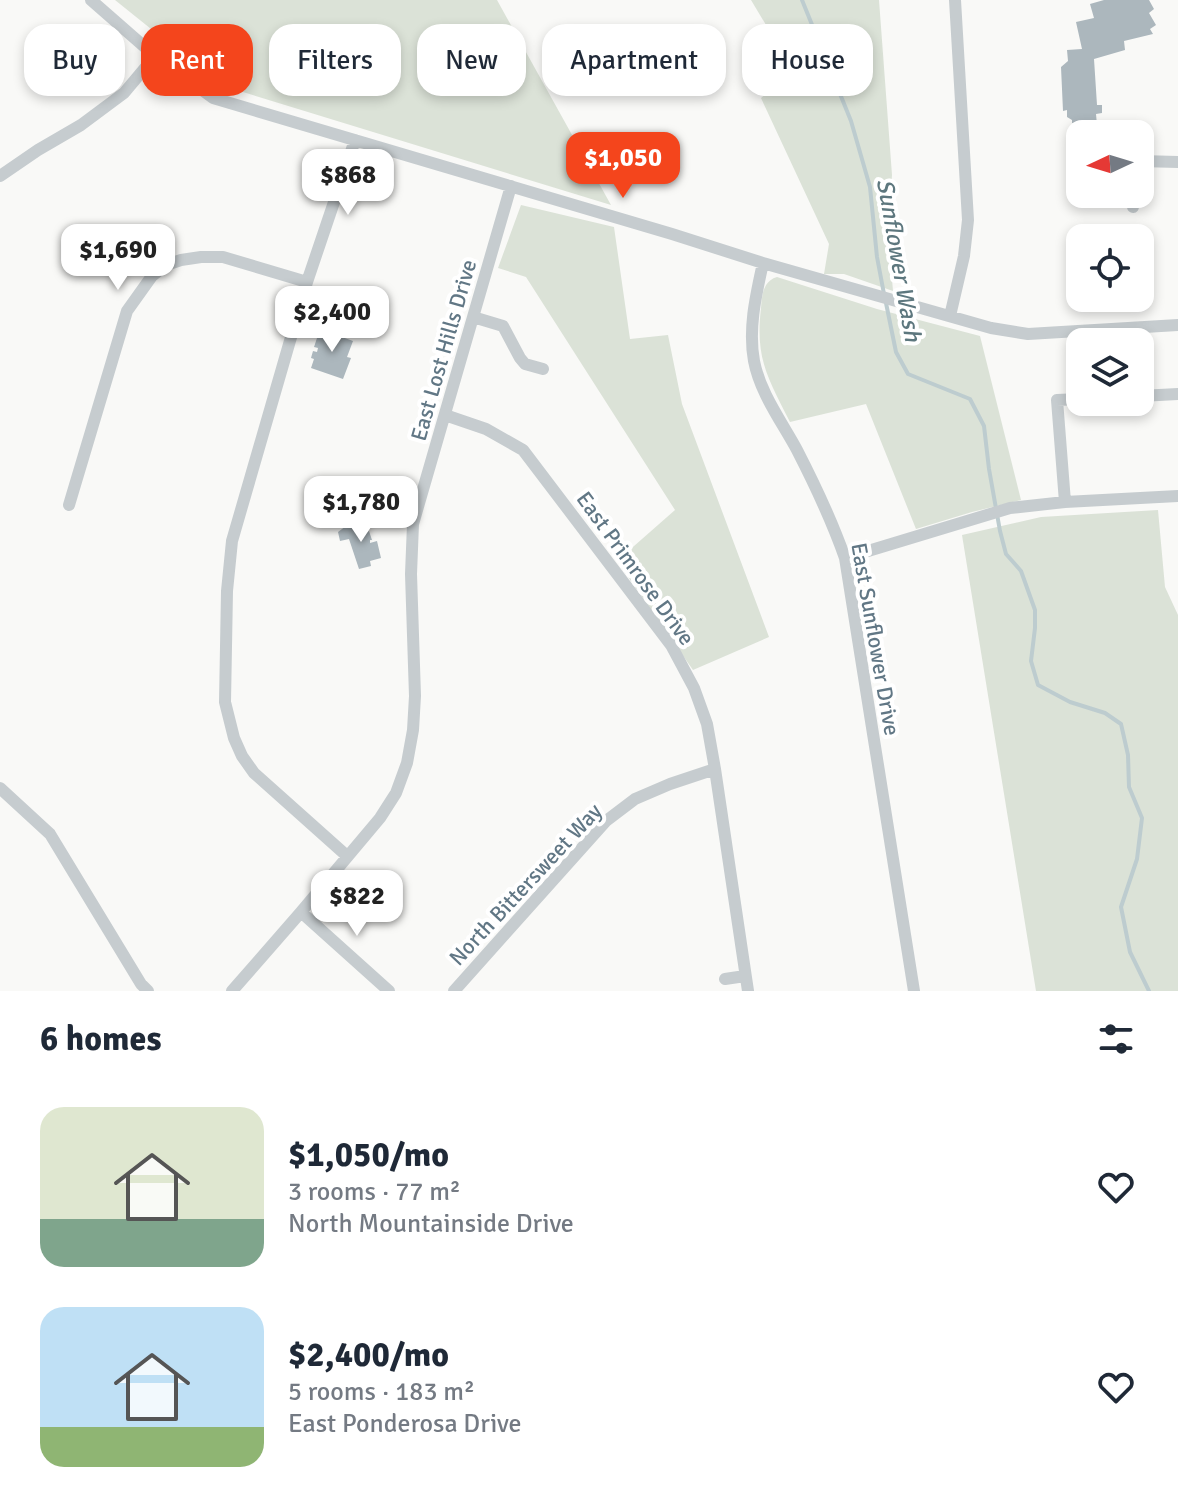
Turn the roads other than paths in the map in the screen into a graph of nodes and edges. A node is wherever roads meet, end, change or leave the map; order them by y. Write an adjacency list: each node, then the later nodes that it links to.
1 (91, 0): 3 (street)
2 (955, 0): 13 (street)
3 (141, 44)
4 (141, 73): 9 (street)
5 (210, 96): 6 (street)
6 (355, 140): 10 (street); 12 (street)
7 (1154, 161): 8 (street)
8 (1178, 162)
9 (0, 176)
10 (511, 186): 11 (street); 14 (street, East Lost Hills Drive)
11 (763, 263): 13 (street); 24 (street, East Sunflower Drive)
12 (307, 282): 23 (street); 27 (street)
13 (950, 316): 15 (street)
14 (473, 317): 16 (street); 20 (street, East Lost Hills Drive)
15 (1178, 325)
16 (543, 369)
17 (1178, 394): 18 (street)
18 (1154, 395)
19 (1066, 400): 22 (street)
20 (445, 415): 25 (street, East Primrose Drive); 27 (street, East Lost Hills Drive)
21 (1178, 496): 22 (street)
22 (1065, 502): 24 (street)
23 (69, 505)
24 (845, 558): 36 (street, East Sunflower Drive)
25 (715, 769): 29 (street, East Primrose Drive); 34 (street, North Bittersweet Way)
26 (0, 788): 31 (street)
27 (347, 856): 28 (street, East Lost Hills Drive)
28 (301, 912): 32 (street, East Lost Hills Drive); 33 (street)
29 (745, 976): 30 (street); 35 (street, East Primrose Drive)
30 (725, 979)
31 (148, 991)
32 (232, 991)
33 (389, 991)
34 (454, 991)
35 (748, 991)
36 (914, 991)

